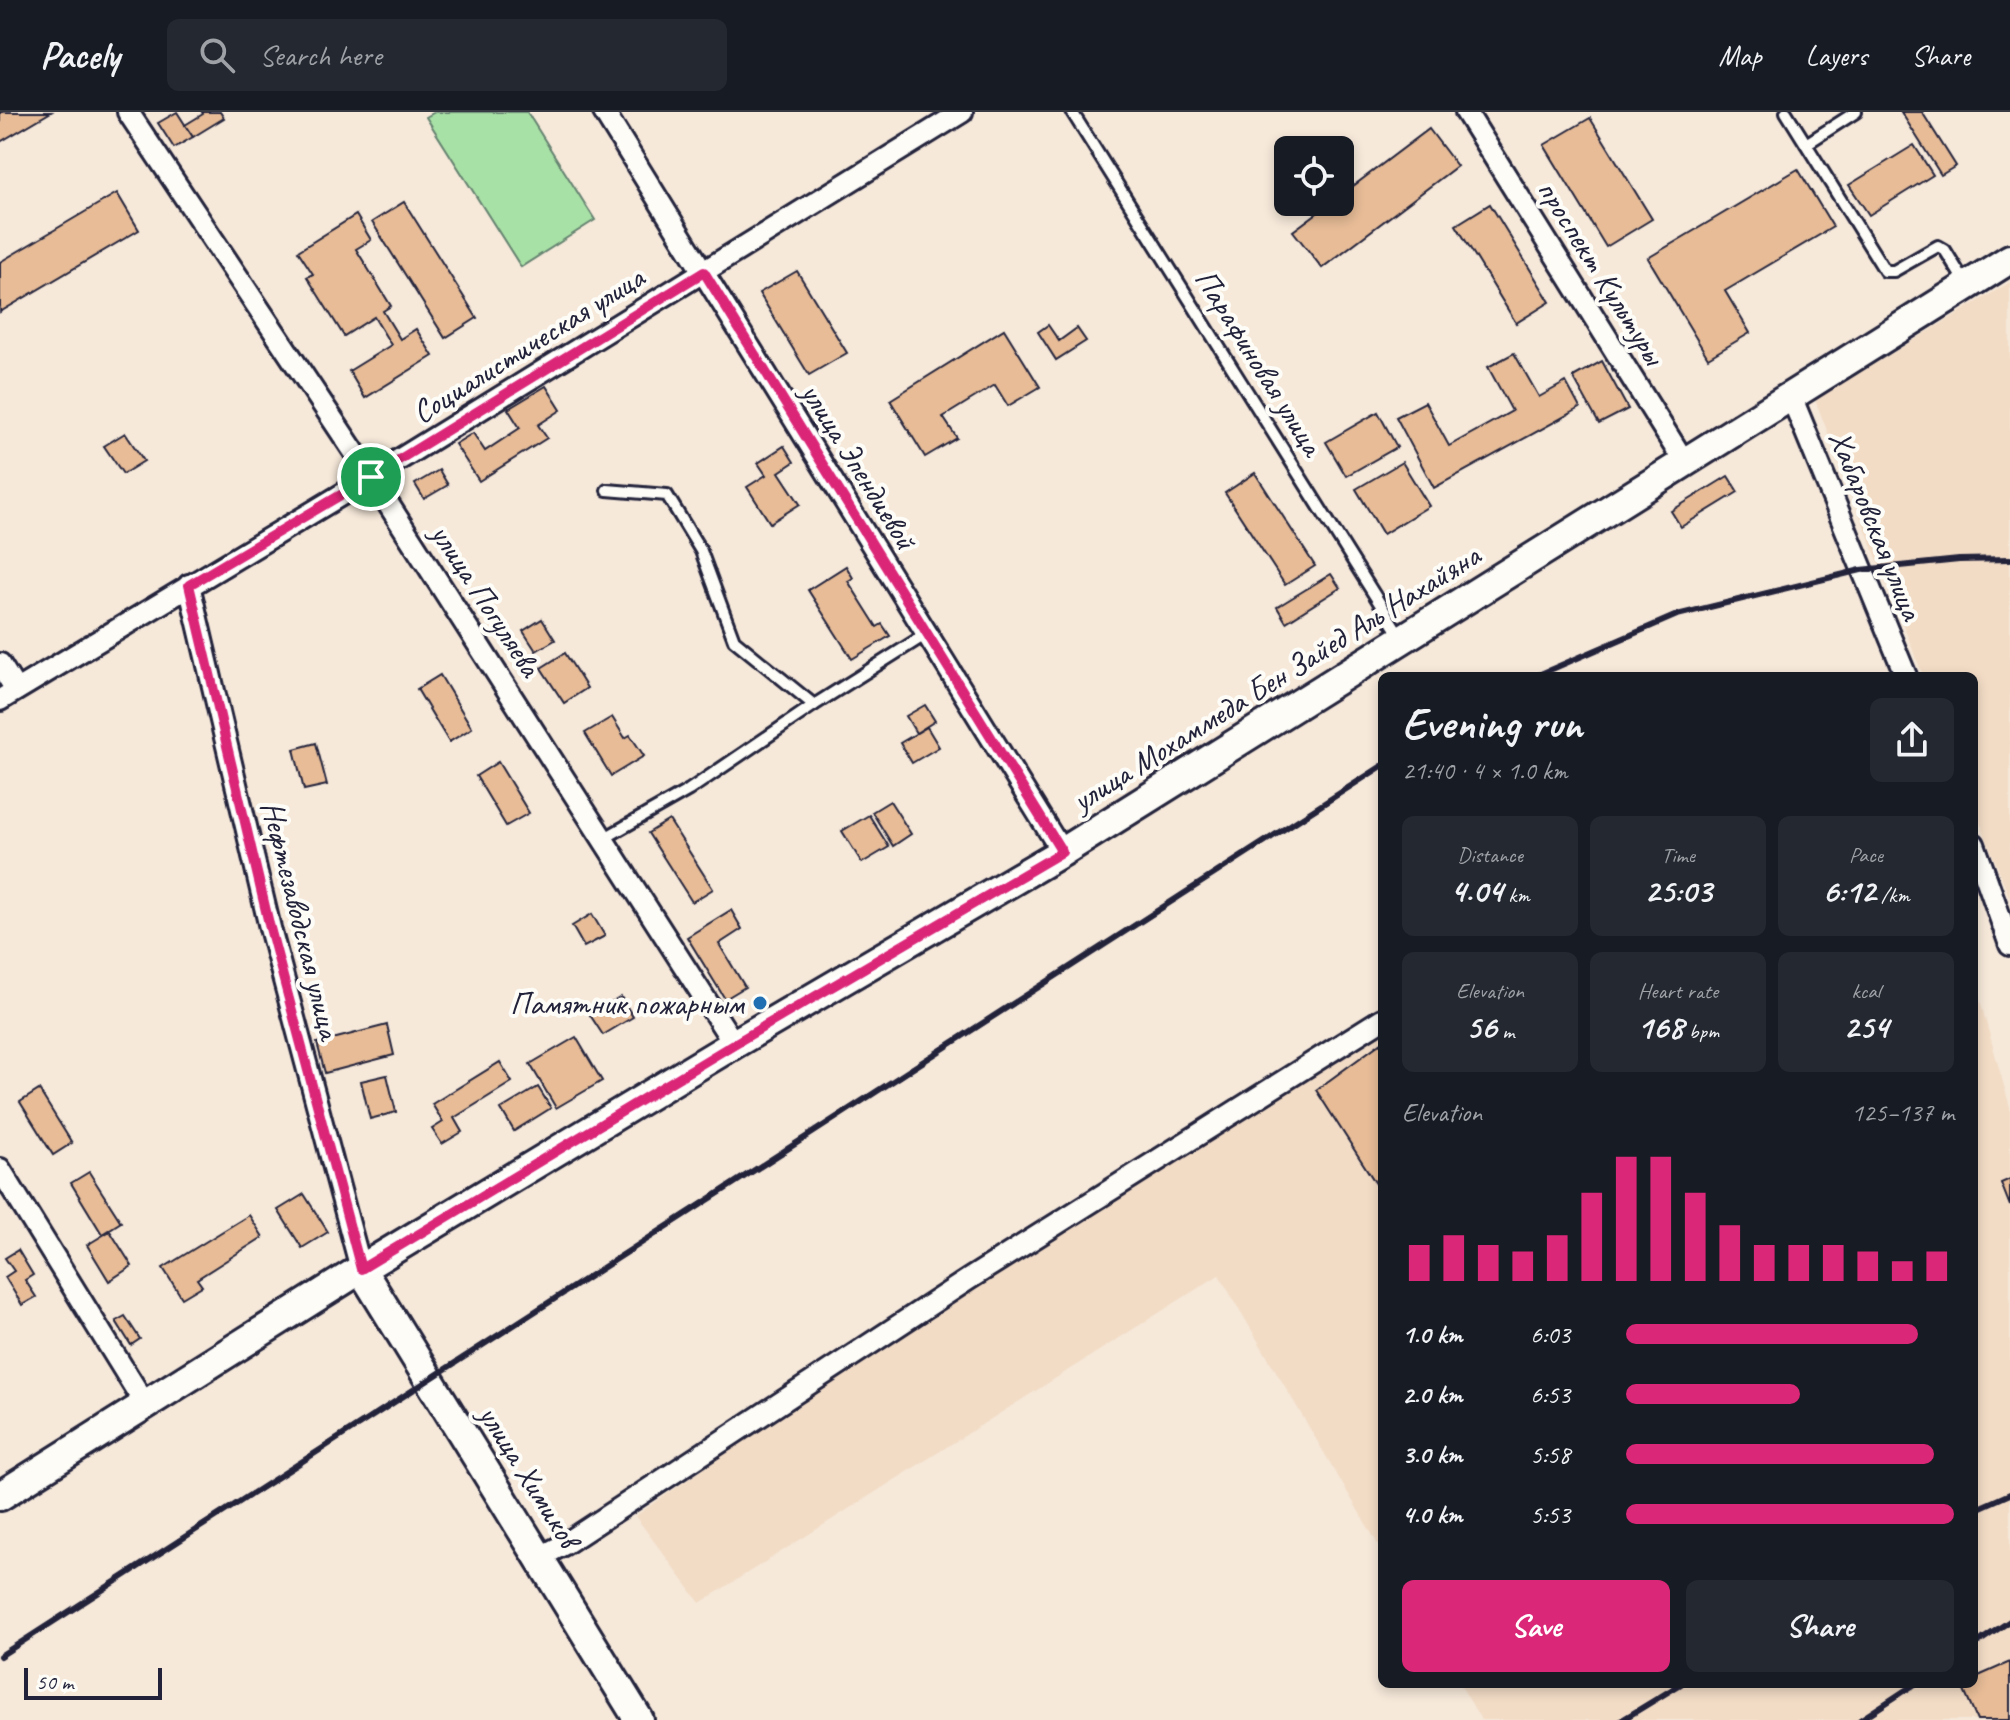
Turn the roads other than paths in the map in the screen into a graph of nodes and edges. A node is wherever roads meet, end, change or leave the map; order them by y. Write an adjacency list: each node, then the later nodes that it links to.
1 (128, 112): 14 (street, улица Погуляева)
2 (604, 112): 10 (street, улица Эпендиевой)
3 (962, 112): 10 (street, Социалистическая улица)
4 (1072, 112): 18 (lane, Парафиновая улица)
5 (1466, 112): 13 (street, проспект Культуры)
6 (1786, 112): 8 (lane)
7 (1856, 112): 8 (lane)
8 (1806, 144): 11 (lane)
9 (2010, 259): 11 (main road, улица Мохаммеда Бен Зайед Аль Нахайяна)
10 (704, 272): 14 (street, Социалистическая улица); 17 (street, улица Эпендиевой)
11 (1967, 286): 12 (main road, улица Мохаммеда Бен Зайед Аль Нахайяна)
12 (1791, 396): 13 (main road, улица Мохаммеда Бен Зайед Аль Нахайяна); 20 (street, Хабаровская улица)
13 (1685, 463): 18 (main road, улица Мохаммеда Бен Зайед Аль Нахайяна)
14 (371, 477): 16 (street, Социалистическая улица); 23 (street, улица Погуляева)
15 (607, 490): 22 (lane)
16 (189, 585): 21 (street, Социалистическая улица); 30 (street, Нефтезаводская улица)
17 (928, 633): 22 (lane); 24 (street, улица Эпендиевой)
18 (1402, 639): 24 (main road, улица Мохаммеда Бен Зайед Аль Нахайяна)
19 (0, 664): 21 (street)
20 (1900, 672)
21 (8, 695)
22 (814, 705): 23 (lane)
23 (603, 839): 28 (street, улица Погуляева)
24 (1062, 852): 28 (main road, улица Мохаммеда Бен Зайед Аль Нахайяна)
25 (1978, 855): 26 (street)
26 (2010, 945)
27 (1378, 1022): 33 (street)
28 (734, 1044): 30 (main road, улица Мохаммеда Бен Зайед Аль Нахайяна)
29 (0, 1169): 31 (street)
30 (361, 1269): 31 (main road, улица Мохаммеда Бен Зайед Аль Нахайяна); 33 (main road, улица Химиков)
31 (145, 1404): 32 (main road, улица Мохаммеда Бен Зайед Аль Нахайяна)
32 (0, 1496)
33 (540, 1557): 34 (main road, улица Химиков)
34 (639, 1720)

